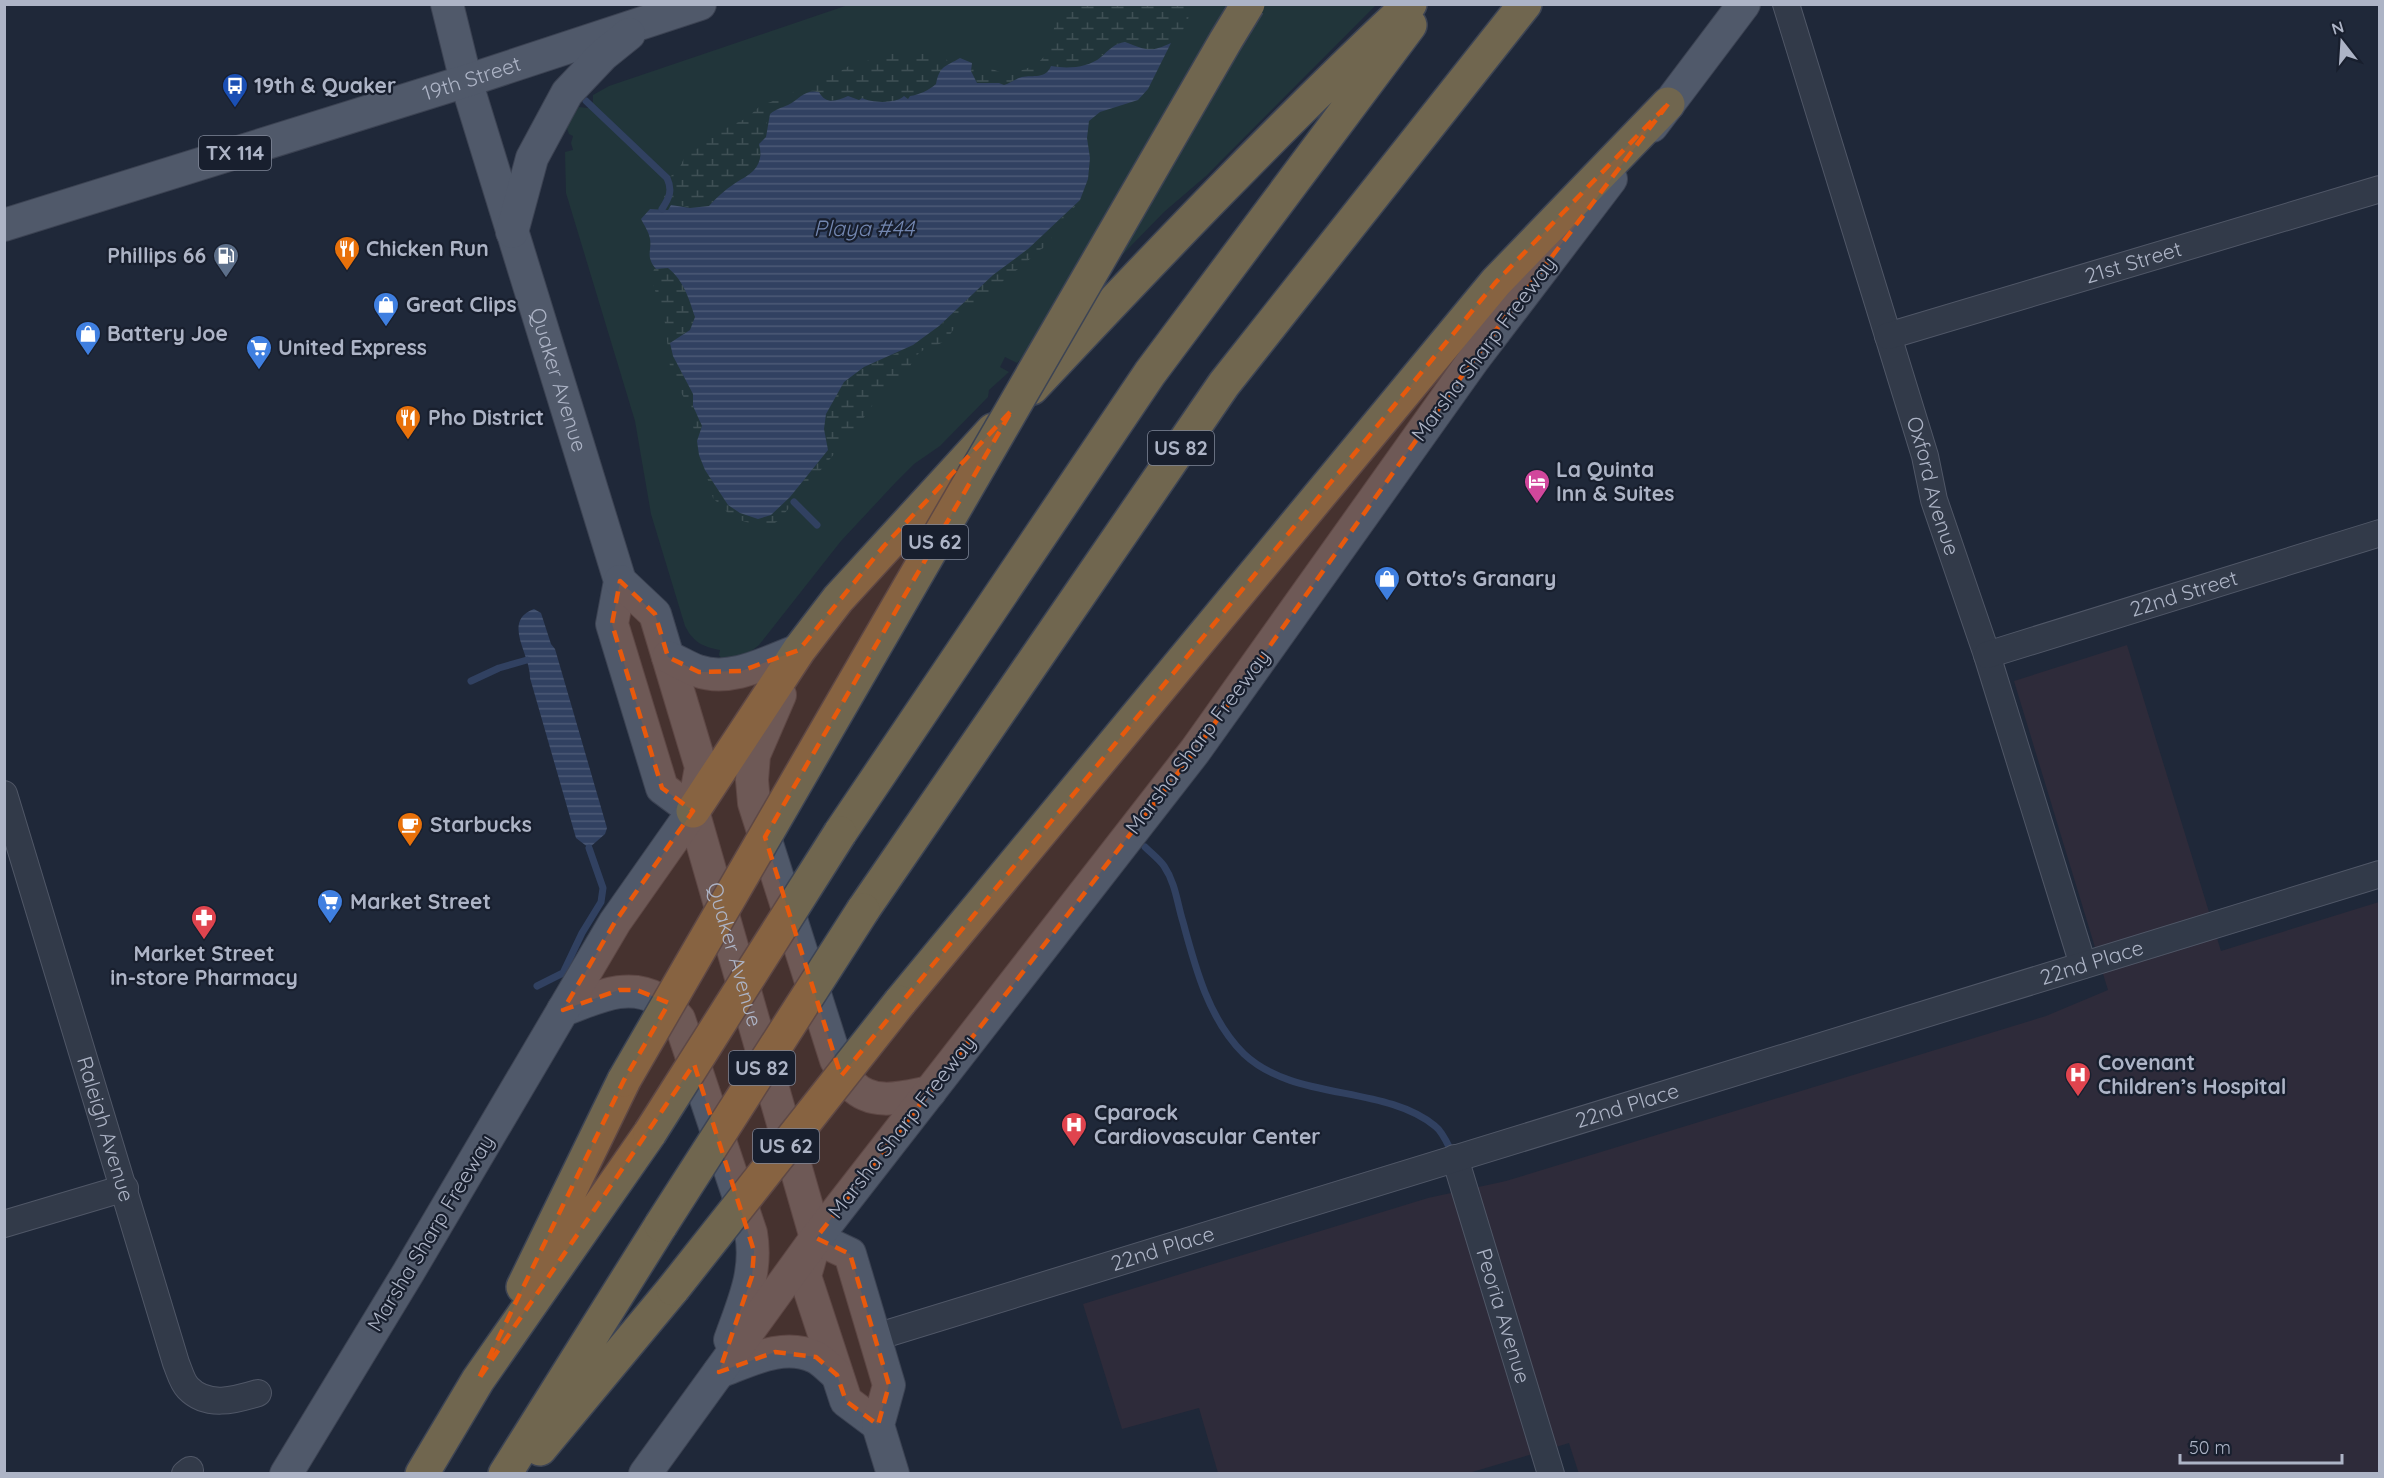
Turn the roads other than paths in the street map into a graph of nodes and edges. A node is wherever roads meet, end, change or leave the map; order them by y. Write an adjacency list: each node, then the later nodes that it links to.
1 (447, 4): 10 (main road, Quaker Avenue)
2 (700, 4): 9 (main road, 19th Street / TX 114)
3 (1248, 4): 34 (highway, US 62, bridge)
4 (1410, 4): 18 (highway)
5 (1426, 4): 34 (highway, US 82, bridge)
6 (1525, 4): 39 (highway, US 82, bridge)
7 (1744, 4): 11 (main road, Marsha Sharp Freeway / US 62)
8 (1786, 4): 15 (street, Oxford Avenue)
9 (642, 23): 10 (main road, 19th Street / TX 114); 14 (main road)
10 (466, 81): 13 (main road, 19th Street / TX 114); 14 (main road, Quaker Avenue)
11 (1668, 104): 26 (main road, Marsha Sharp Freeway); 40 (highway, US 62, bridge)
12 (2379, 189): 15 (street, 21st Street)
13 (4, 225)
14 (512, 232): 17 (main road, Quaker Avenue)
15 (1888, 336): 19 (street, Oxford Avenue)
16 (2379, 533): 19 (street, 22nd Street)
17 (620, 581): 20 (main road, Quaker Avenue); 22 (main road, Quaker Avenue)
18 (799, 650): 20 (main road); 22 (highway); 26 (main road)
19 (1987, 655): 24 (street, Oxford Avenue)
20 (668, 657): 22 (main road, Quaker Avenue)
21 (4, 794): 28 (street, Raleigh Avenue)
22 (693, 811): 25 (main road, Marsha Sharp Freeway); 30 (main road, Quaker Avenue)
23 (2379, 874): 24 (street, 22nd Place)
24 (2083, 965): 27 (street, 22nd Place)
25 (563, 1010): 32 (main road); 37 (main road, Marsha Sharp Freeway)
26 (930, 1092): 30 (main road, Marsha Sharp Freeway)
27 (1455, 1158): 31 (street, 22nd Place); 43 (street, Peoria Avenue)
28 (125, 1188): 29 (street); 35 (street, Raleigh Avenue)
29 (4, 1224)
30 (816, 1238): 31 (main road); 32 (main road, Marsha Sharp Freeway); 33 (main road)
31 (876, 1337): 36 (main road)
32 (719, 1372): 33 (main road); 41 (main road, Marsha Sharp Freeway)
33 (837, 1375): 36 (main road)
34 (478, 1380): 38 (highway, US 62)
35 (258, 1393)
36 (879, 1425): 42 (main road)
37 (286, 1473)
38 (422, 1473)
39 (505, 1473)
40 (520, 1473)
41 (645, 1473)
42 (893, 1473)
43 (1551, 1473)

